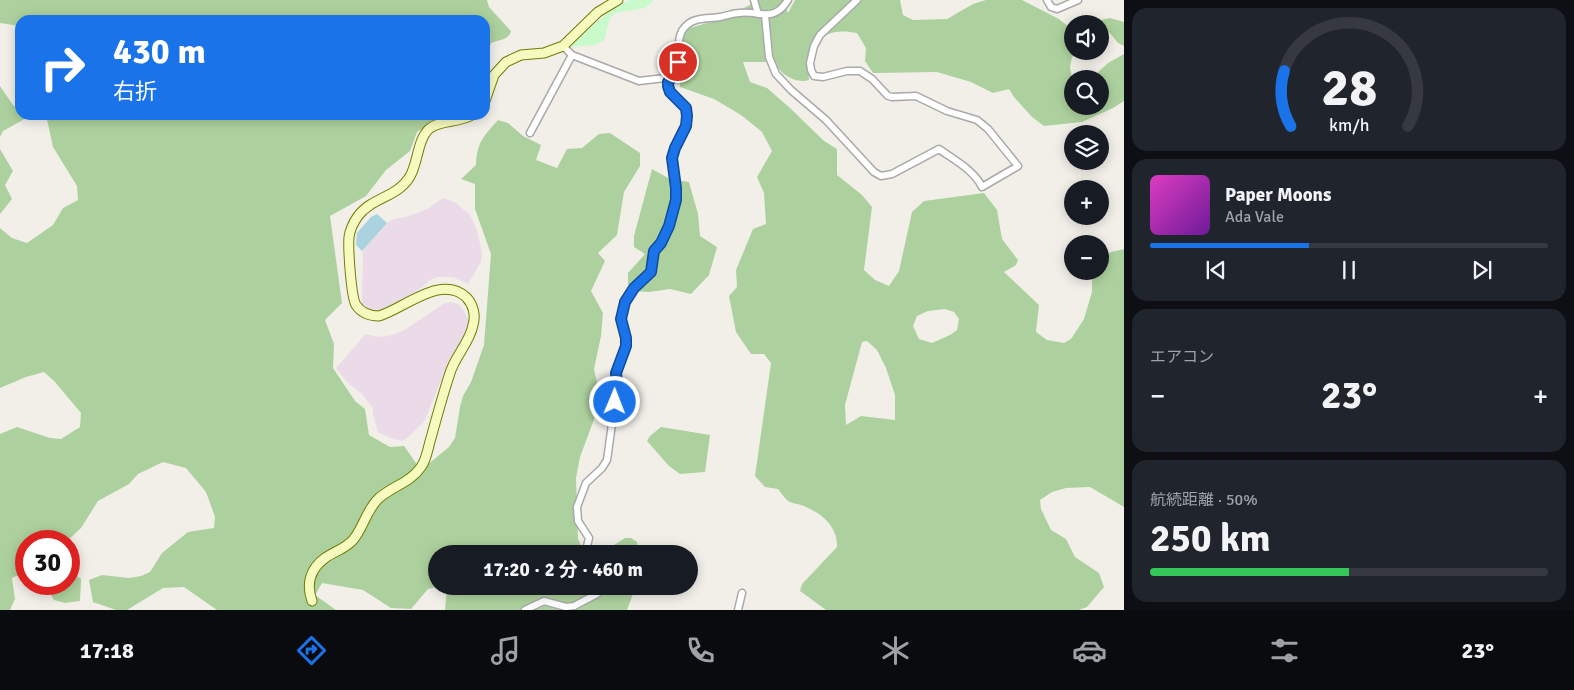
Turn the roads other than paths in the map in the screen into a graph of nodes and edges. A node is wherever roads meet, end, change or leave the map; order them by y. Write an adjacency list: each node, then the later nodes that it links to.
1 (618, 0): 8 (street)
2 (754, 0): 7 (street)
3 (788, 0): 7 (street)
4 (856, 0): 7 (street)
5 (1047, 0): 6 (street)
6 (1078, 0)
7 (762, 15): 10 (street)
8 (563, 46): 9 (street); 11 (street)
9 (572, 55): 10 (street); 13 (street)
10 (670, 79): 14 (street)
11 (490, 87)
12 (461, 120): 17 (street)
13 (530, 133)
14 (587, 545)
15 (742, 593): 19 (street)
16 (595, 595): 18 (street)
17 (312, 601)
18 (526, 610)
19 (738, 610)

